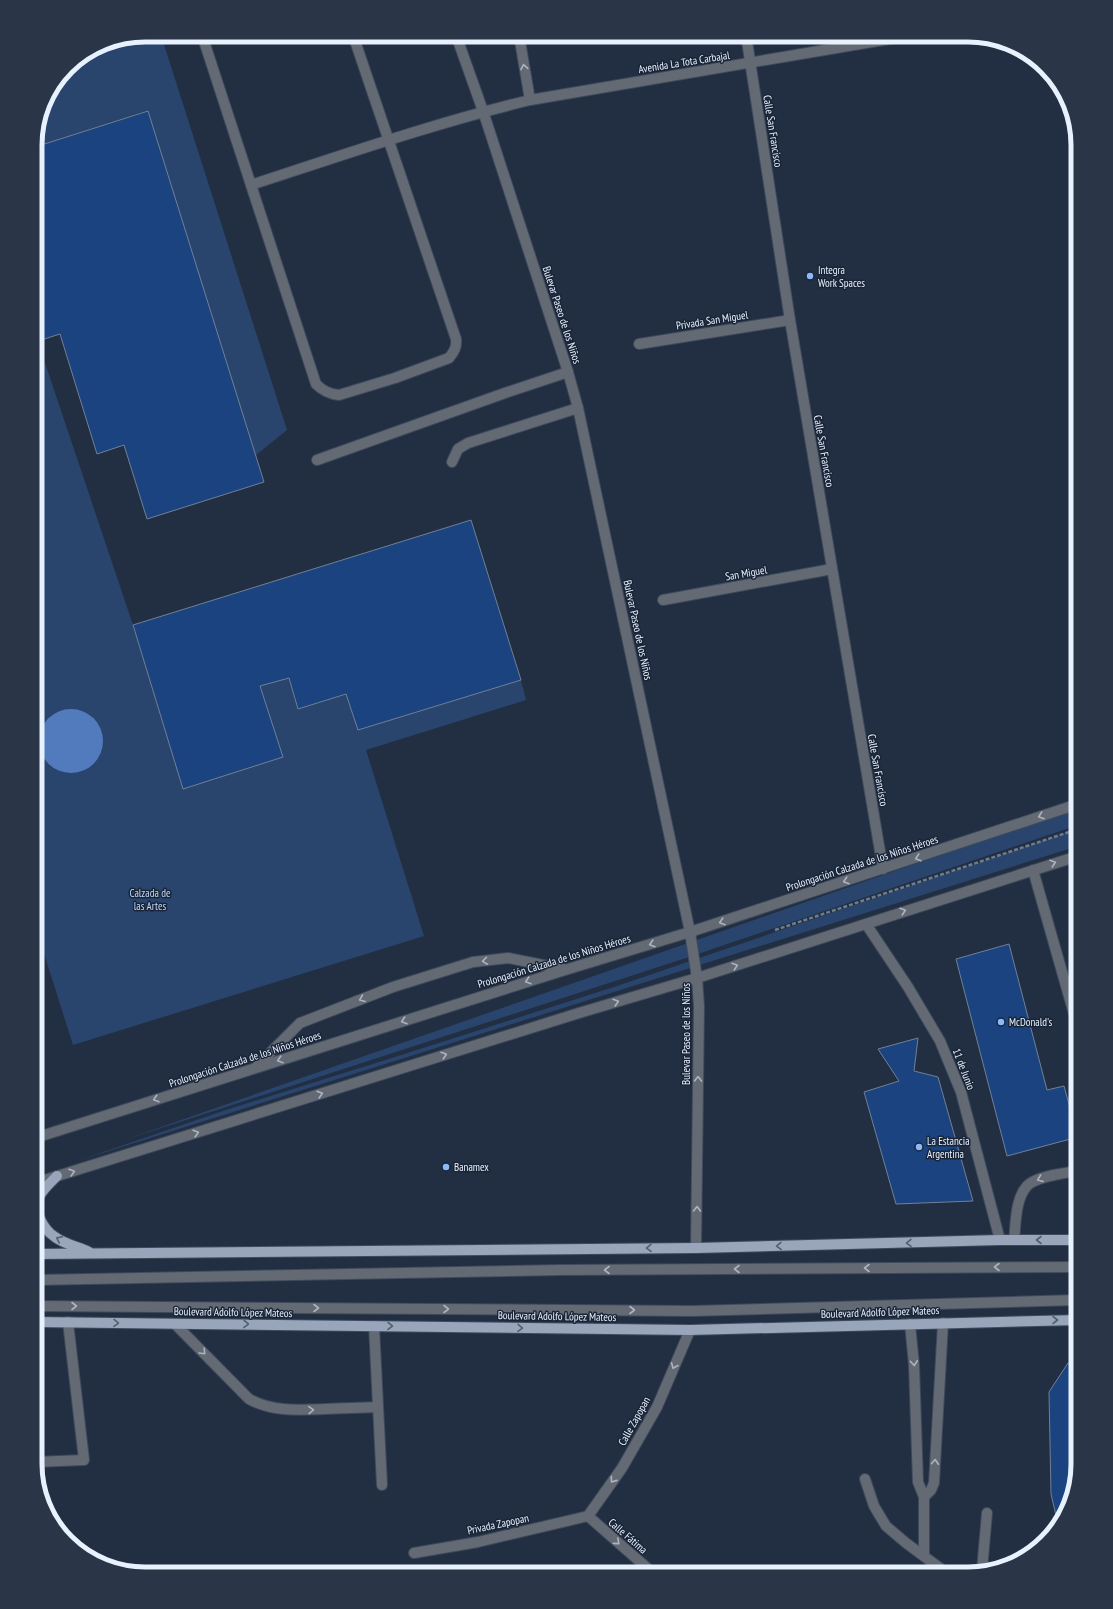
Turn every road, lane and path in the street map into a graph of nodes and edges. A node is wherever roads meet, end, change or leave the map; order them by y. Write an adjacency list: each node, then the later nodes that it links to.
1 (204, 42): 11 (street)
2 (355, 42): 10 (street)
3 (458, 42): 9 (street, Bulevar Paseo de los Niños)
4 (519, 42): 8 (street, one-way to 4)
5 (747, 42): 7 (street, Calle San Francisco)
6 (872, 42): 7 (street, Avenida La Tota Carbajal)
7 (751, 63): 8 (street, Avenida La Tota Carbajal); 12 (street, Calle San Francisco)
8 (530, 100): 9 (street, Avenida La Tota Carbajal)
9 (483, 111): 10 (street, Avenida La Tota Carbajal); 14 (street, Bulevar Paseo de los Niños)
10 (388, 140): 11 (street, Avenida La Tota Carbajal); 11 (street)
11 (251, 185)
12 (790, 320): 13 (street, Privada San Miguel); 18 (street, Calle San Francisco)
13 (639, 344)
14 (568, 372): 15 (street, Bulevar Paseo de los Niños); 16 (street)
15 (578, 408): 17 (street); 26 (street, Bulevar Paseo de los Niños)
16 (317, 460)
17 (452, 462)
18 (832, 570): 19 (street, San Miguel); 22 (street, Calle San Francisco)
19 (663, 600)
20 (1071, 806): 22 (street, Prolongación Calzada de los Niños Héroes, one-way to 22)
21 (1071, 858): 23 (street, one-way to 21)
22 (883, 869): 24 (path); 26 (street, Prolongación Calzada de los Niños Héroes, one-way to 26)
23 (1033, 870): 24 (street, one-way to 23); 29 (street)
24 (893, 914): 25 (street)
25 (866, 924): 28 (street, one-way to 25); 37 (street, 11 de Junio)
26 (690, 932): 27 (street, Prolongación Calzada de los Niños Héroes, one-way to 27); 28 (street, Bulevar Paseo de los Niños)
27 (565, 970): 30 (street, Prolongación Calzada de los Niños Héroes, one-way to 30); 30 (street, one-way to 30)
28 (697, 978): 33 (street, one-way to 28); 40 (street, Bulevar Paseo de los Niños, one-way to 28)
29 (1071, 1003)
30 (255, 1068): 31 (street, Prolongación Calzada de los Niños Héroes, one-way to 31)
31 (42, 1136)
32 (1071, 1172): 38 (street, one-way to 38)
33 (57, 1176): 34 (street); 35 (main road, one-way to 33)
34 (42, 1181)
35 (42, 1192)
36 (42, 1221): 42 (main road, one-way to 36)
37 (1000, 1240): 38 (main road); 40 (main road, one-way to 40)
38 (1014, 1240): 39 (main road, one-way to 38)
39 (1071, 1240)
40 (696, 1248): 42 (main road, one-way to 42)
41 (42, 1254): 42 (main road)
42 (95, 1254)
43 (1071, 1266): 44 (street, one-way to 44)
44 (42, 1280)
45 (1071, 1300): 46 (street, one-way to 45)
46 (42, 1306)
47 (1071, 1320): 50 (main road, Boulevard Adolfo López Mateos, one-way to 47)
48 (42, 1322): 49 (main road, Boulevard Adolfo López Mateos)
49 (68, 1322): 51 (main road, Boulevard Adolfo López Mateos, one-way to 51); 56 (street)
50 (943, 1323): 52 (main road, Boulevard Adolfo López Mateos); 59 (street, one-way to 50)
51 (175, 1324): 53 (main road, Boulevard Adolfo López Mateos, one-way to 53); 55 (street, one-way to 55)
52 (910, 1324): 54 (main road, Boulevard Adolfo López Mateos); 59 (street, one-way to 59)
53 (374, 1326): 54 (main road, Boulevard Adolfo López Mateos, one-way to 54); 55 (street)
54 (690, 1330): 61 (street, Calle Zapopan, one-way to 61)
55 (377, 1407): 58 (street)
56 (42, 1462)
57 (865, 1479): 63 (street)
58 (382, 1485)
59 (924, 1497): 63 (street)
60 (987, 1514): 64 (street)
61 (588, 1516): 62 (street, Privada Zapopan); 65 (street, Calle Fátima, one-way to 65)
62 (414, 1552)
63 (924, 1556): 66 (street)
64 (982, 1566)
65 (646, 1567)
66 (939, 1567)

